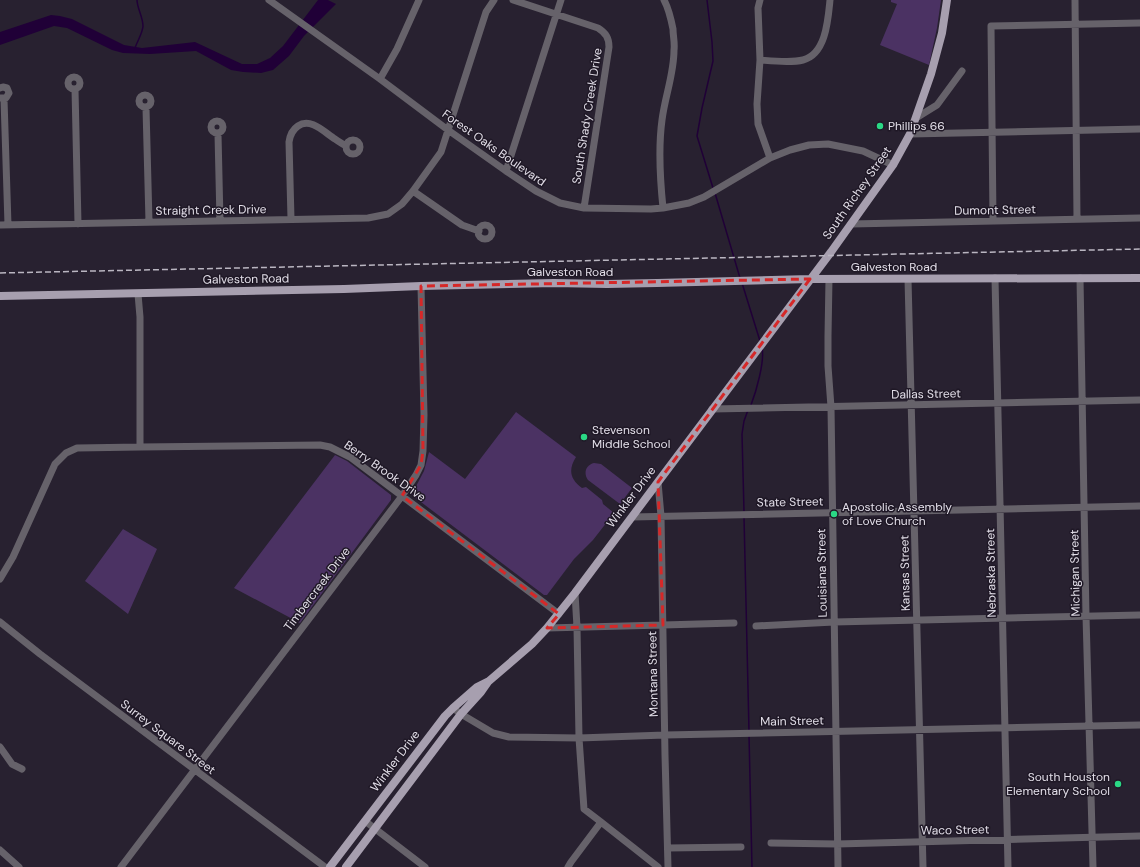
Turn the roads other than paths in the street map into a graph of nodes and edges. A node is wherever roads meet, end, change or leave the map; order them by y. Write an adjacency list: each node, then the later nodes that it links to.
1 (269, 0): 16 (street, Forest Oaks Boulevard)
2 (419, 0): 16 (street)
3 (494, 0): 23 (street, Straight Creek Drive)
4 (513, 0): 11 (street)
5 (561, 0): 11 (street)
6 (664, 0): 34 (street)
7 (760, 0): 14 (street)
8 (830, 0): 14 (street)
9 (947, 0): 21 (main road, South Richey Street)
10 (1075, 0): 13 (street)
11 (556, 14): 31 (street); 33 (street, South Shady Creek Drive)
12 (1140, 23): 13 (street)
13 (1075, 24): 24 (street); 25 (street)
14 (760, 60): 29 (street)
15 (962, 71): 21 (street)
16 (380, 79): 23 (street, Forest Oaks Boulevard)
17 (0, 88): 19 (street)
18 (75, 89): 41 (street)
19 (2, 98): 43 (street)
20 (146, 108): 40 (street)
21 (916, 118): 27 (main road, South Richey Street)
22 (1140, 129): 24 (street)
23 (448, 130): 31 (street, Forest Oaks Boulevard); 32 (street, Straight Creek Drive)
24 (1076, 130): 25 (street); 36 (street)
25 (992, 132): 27 (street); 39 (street)
26 (218, 134): 38 (street)
27 (910, 134): 30 (main road, South Richey Street)
28 (346, 146): 37 (street)
29 (770, 158): 30 (street, Forest Oaks Boulevard); 34 (street, Forest Oaks Boulevard)
30 (893, 165): 42 (main road, South Richey Street)
31 (506, 171): 33 (street, Forest Oaks Boulevard)
32 (413, 191): 37 (street, Straight Creek Drive); 44 (street)
33 (584, 208): 34 (street, Forest Oaks Boulevard)
34 (663, 208)
35 (1140, 218): 36 (street, Dumont Street)
36 (1078, 219): 39 (street, Dumont Street)
37 (291, 220): 38 (street, Straight Creek Drive)
38 (220, 221): 40 (street, Straight Creek Drive)
39 (994, 221): 42 (street, Dumont Street)
40 (149, 222): 41 (street, Straight Creek Drive)
41 (78, 224): 43 (street, Straight Creek Drive)
42 (851, 224): 48 (main road, South Richey Street)
43 (4, 225)
44 (479, 231)
45 (995, 278): 46 (main road, Galveston Road); 50 (main road, Galveston Road); 56 (street, Nebraska Street)
46 (1080, 278): 47 (main road, Galveston Road); 55 (street, Michigan Street)
47 (1140, 278)
48 (810, 279): 49 (main road, Galveston Road); 51 (main road, Galveston Road); 59 (main road, Winkler Drive)
49 (829, 279): 50 (main road, Galveston Road); 58 (street, Louisiana Street)
50 (908, 279): 57 (street, Kansas Street)
51 (422, 286): 52 (main road, Galveston Road); 62 (street, Timbercreek Drive)
52 (138, 294): 53 (main road, Galveston Road); 60 (street)
53 (0, 296)
54 (1140, 400): 55 (street, Dallas Street)
55 (1083, 401): 56 (street, Dallas Street); 64 (street, Michigan Street)
56 (998, 403): 57 (street, Dallas Street); 65 (street, Nebraska Street)
57 (912, 405): 58 (street, Dallas Street); 66 (street, Kansas Street)
58 (831, 407): 59 (street, Dallas Street); 67 (street, Louisiana Street)
59 (712, 410): 61 (main road, Winkler Drive)
60 (140, 447): 62 (street, Berry Brook Drive); 70 (street, Berry Brook Drive)
61 (658, 482): 68 (main road, Winkler Drive); 69 (street, Montana Street)
62 (402, 496): 72 (street, Berry Brook Drive); 96 (street, Timbercreek Drive)
63 (1140, 506): 64 (street, State Street)
64 (1084, 507): 65 (street, State Street); 74 (street, Michigan Street)
65 (1000, 509): 66 (street, State Street); 75 (street, Nebraska Street)
66 (914, 511): 67 (street, State Street); 76 (street, Kansas Street)
67 (832, 512): 69 (street, State Street); 78 (street, Louisiana Street)
68 (632, 516): 69 (street, State Street); 71 (main road, Winkler Drive)
69 (661, 516): 80 (street, Montana Street)
70 (0, 579)
71 (575, 593): 72 (main road, Winkler Drive); 82 (street)
72 (558, 614): 83 (main road, Winkler Drive)
73 (1140, 615): 74 (street)
74 (1086, 616): 75 (street); 88 (street, Michigan Street)
75 (1003, 618): 76 (street); 89 (street, Nebraska Street)
76 (917, 620): 78 (street); 90 (street, Kansas Street)
77 (0, 622): 96 (street, Surrey Square Street)
78 (834, 622): 81 (street); 91 (street, Louisiana Street)
79 (734, 623): 80 (street)
80 (663, 626): 82 (street); 92 (street, Montana Street)
81 (756, 626)
82 (577, 627): 83 (street); 93 (street)
83 (547, 628): 84 (main road, Winkler Drive)
84 (489, 681): 85 (main road, Winkler Drive); 86 (main road, Winkler Drive)
85 (453, 708): 86 (street, Main Street); 97 (main road, Winkler Drive)
86 (461, 714): 93 (street, Main Street); 99 (main road, Winkler Drive)
87 (1140, 725): 88 (street, Main Street)
88 (1089, 726): 89 (street, Main Street); 101 (street, Michigan Street)
89 (1005, 728): 90 (street, Main Street); 102 (street, Nebraska Street)
90 (920, 729): 91 (street, Main Street); 103 (street, Kansas Street)
91 (836, 731): 92 (street, Main Street); 105 (street, Louisiana Street)
92 (665, 735): 93 (street, Main Street); 107 (street, Montana Street)
93 (579, 738): 98 (street)
94 (0, 747): 95 (street)
95 (22, 769)
96 (195, 770): 112 (street, Timbercreek Drive); 113 (street, Surrey Square Street)
97 (365, 821): 99 (street); 114 (main road, Winkler Drive)
98 (601, 822): 117 (street); 118 (street)
99 (375, 829): 115 (main road, Winkler Drive); 116 (street)
100 (1140, 836): 101 (street, Waco Street)
101 (1092, 837): 102 (street, Waco Street); 123 (street, Michigan Street)
102 (1008, 840): 103 (street, Waco Street); 122 (street, Nebraska Street)
103 (923, 842): 105 (street, Waco Street); 121 (street, Kansas Street)
104 (771, 843): 105 (street, Waco Street)
105 (837, 844): 120 (street, Louisiana Street)
106 (741, 847): 107 (street)
107 (668, 848): 119 (street, Montana Street)
108 (0, 850): 109 (street)
109 (11, 861): 110 (street); 111 (street)
110 (6, 867)
111 (19, 867)
112 (121, 867)
113 (325, 867)
114 (330, 867)
115 (346, 867)
116 (425, 867)
117 (568, 867)
118 (658, 867)
119 (668, 867)
120 (838, 867)
121 (923, 867)
122 (1008, 867)
123 (1093, 867)

